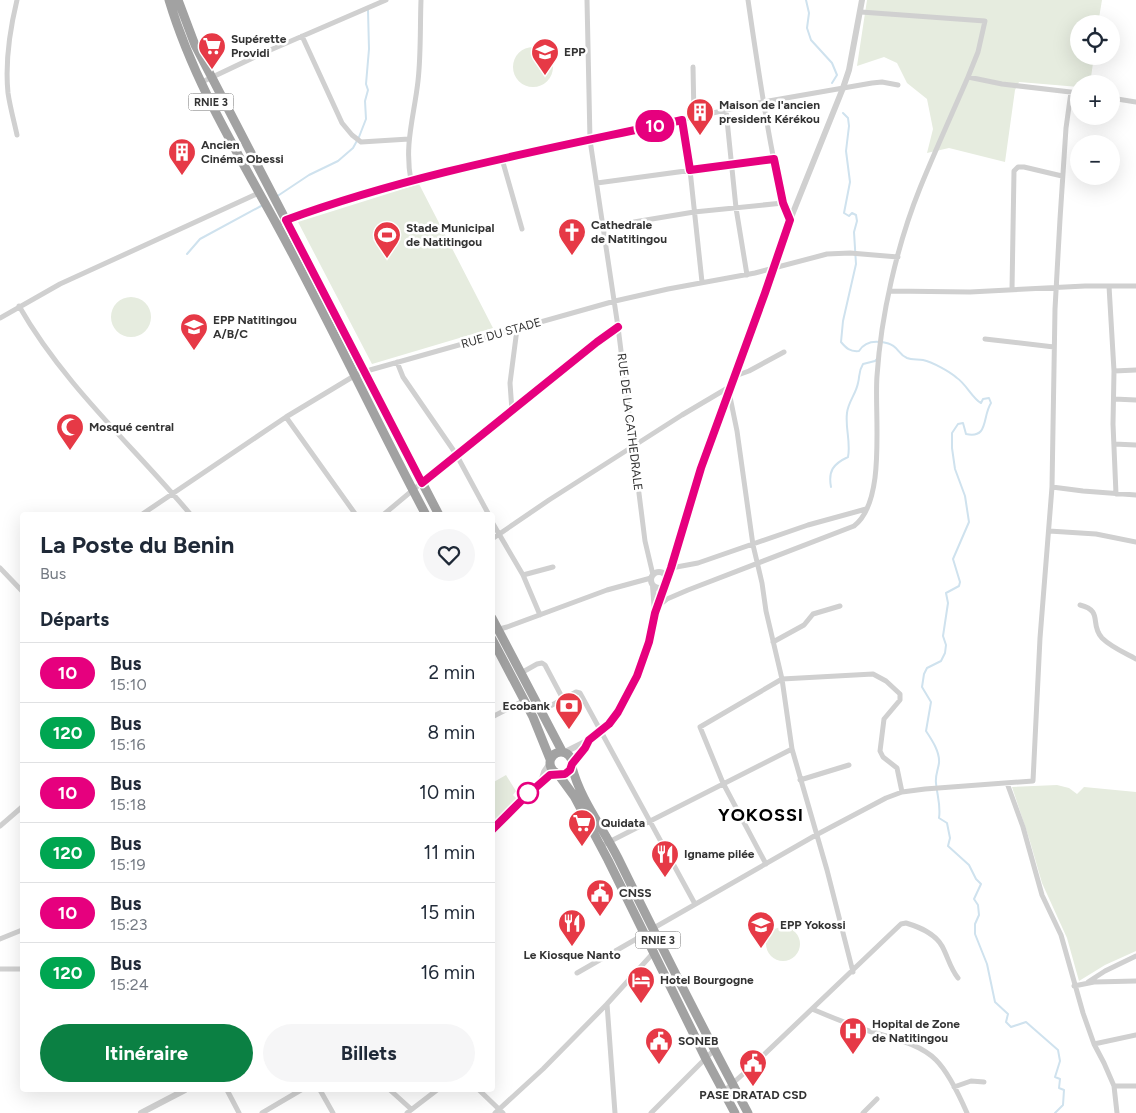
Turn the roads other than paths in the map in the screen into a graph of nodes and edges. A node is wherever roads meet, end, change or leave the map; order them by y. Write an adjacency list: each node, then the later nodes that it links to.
1 (17, 0): 25 (street)
2 (168, 0): 14 (highway, RNIE 3)
3 (178, 0): 13 (highway, RNIE 3)
4 (386, 0): 10 (street)
5 (421, 0): 26 (street)
6 (587, 0): 27 (street, RUE DE LA CATHEDRALE)
7 (748, 0): 20 (street)
8 (862, 0): 9 (street)
9 (861, 12): 12 (street); 16 (street)
10 (302, 36): 13 (street); 26 (street)
11 (693, 66): 23 (street)
12 (968, 77): 17 (street); 46 (street)
13 (212, 78): 14 (street); 28 (highway, RNIE 3)
14 (202, 82): 29 (highway, RNIE 3)
15 (898, 85): 16 (street)
16 (843, 88): 20 (street); 42 (street)
17 (1070, 92)
18 (1070, 99): 34 (street)
19 (1120, 99): 21 (street)
20 (763, 102): 22 (street); 31 (street)
21 (1136, 102)
22 (726, 110): 23 (street); 32 (street)
23 (694, 117): 24 (street)
24 (682, 120): 27 (street); 33 (street)
25 (17, 135)
26 (408, 139): 35 (street)
27 (590, 140): 30 (street); 36 (street, RUE DE LA CATHEDRALE)
28 (245, 143): 29 (highway); 41 (highway, RNIE 3)
29 (234, 148): 37 (highway, RNIE 3)
30 (502, 159): 35 (street); 45 (street)
31 (774, 159): 32 (street); 38 (street)
32 (733, 164): 33 (street); 39 (street)
33 (690, 170): 36 (street); 40 (street)
34 (1062, 176): 52 (street); 53 (street)
35 (411, 181): 41 (street)
36 (597, 183): 44 (street, RUE DE LA CATHEDRALE)
37 (263, 200): 43 (highway, RNIE 3); 56 (street)
38 (783, 203): 39 (street); 42 (street)
39 (736, 208): 40 (street); 48 (street)
40 (694, 212): 44 (street); 49 (street)
41 (286, 220): 43 (street); 66 (highway, RNIE 3)
42 (790, 220): 47 (street)
43 (277, 225): 67 (highway, RNIE 3)
44 (604, 227): 55 (street, RUE DE LA CATHEDRALE)
45 (522, 228)
46 (898, 256): 47 (street, RUE DU STADE); 54 (street)
47 (773, 269): 48 (street, RUE DU STADE); 68 (street)
48 (747, 275): 49 (street, RUE DU STADE)
49 (702, 282): 55 (street, RUE DU STADE)
50 (1109, 286): 51 (street); 52 (street); 65 (street)
51 (1136, 286)
52 (1056, 287): 53 (street); 61 (street)
53 (1012, 290): 54 (street)
54 (890, 292): 84 (street)
55 (615, 302): 58 (street, RUE DE LA CATHEDRALE); 59 (street, RUE DU STADE)
56 (19, 306): 57 (street); 81 (street)
57 (0, 318)
58 (618, 327): 72 (street); 76 (street, RUE DE LA CATHEDRALE)
59 (517, 329): 63 (street, RUE DU STADE); 72 (street)
60 (985, 339): 61 (street)
61 (1054, 347): 79 (street)
62 (784, 352): 68 (street)
63 (397, 362): 66 (street, RUE DU STADE); 77 (street)
64 (1136, 370): 65 (street)
65 (1114, 371): 70 (street)
66 (364, 372): 67 (street, RUE DU STADE); 78 (highway, RNIE 3)
67 (354, 376): 73 (street, RUE DU STADE); 80 (highway, RNIE 3)
68 (735, 376): 69 (street)
69 (730, 389): 76 (street); 97 (street); 101 (street)
70 (1114, 399): 71 (street); 74 (street)
71 (1136, 400)
72 (512, 411): 77 (street)
73 (286, 417): 81 (street, RUE DU STADE); 87 (street)
74 (1114, 444): 75 (street); 82 (street)
75 (1136, 445)
76 (634, 446): 94 (street); 103 (street, RUE DE LA CATHEDRALE)
77 (456, 454): 78 (street); 91 (street)
78 (422, 483): 80 (street); 90 (highway, RNIE 3)
79 (1052, 487): 82 (street); 93 (street)
80 (413, 490): 88 (street); 89 (highway, RNIE 3)
81 (173, 494): 85 (street, RUE DU STADE); 86 (street)
82 (1116, 494): 83 (street)
83 (1136, 495)
84 (866, 509): 97 (street); 98 (street)
85 (146, 512)
86 (188, 512)
87 (354, 512)
88 (387, 512)
89 (424, 512)
90 (437, 512)
91 (487, 512)
92 (495, 528): 94 (street)
93 (1049, 531): 96 (street); 133 (street)
94 (499, 535): 95 (street); 102 (street)
95 (495, 537)
96 (1136, 542)
97 (753, 544): 98 (street); 101 (street)
98 (757, 562): 110 (street); 113 (street)
99 (553, 566): 102 (street)
100 (0, 568): 107 (street)
101 (671, 568): 104 (street)
102 (523, 575): 111 (street)
103 (652, 576): 104 (street); 105 (street); 111 (street)
104 (667, 578): 106 (street)
105 (653, 586): 106 (street); 110 (street)
106 (665, 586): 110 (street)
107 (20, 589)
108 (1080, 605): 115 (street)
109 (840, 606): 113 (street)
110 (656, 610): 122 (street)
111 (540, 615): 112 (street)
112 (495, 630): 116 (highway, RNIE 3)
113 (773, 642): 117 (street)
114 (495, 645): 119 (highway, RNIE 3)
115 (1136, 659)
116 (521, 673): 118 (street); 120 (highway, RNIE 3)
117 (782, 679): 124 (street); 132 (street); 134 (street)
118 (563, 699): 120 (street); 122 (street)
119 (525, 700): 121 (street); 126 (highway, RNIE 3)
120 (541, 711): 125 (highway, RNIE 3)
121 (495, 715)
122 (600, 731): 123 (street); 136 (street)
123 (589, 740): 125 (street); 127 (street)
124 (792, 748): 130 (street); 132 (street)
125 (563, 752): 126 (highway); 127 (highway, RNIE 3)
126 (550, 761): 129 (highway, RNIE 3); 131 (street)
127 (572, 765): 129 (highway); 140 (highway, RNIE 3)
128 (848, 765): 130 (street)
129 (558, 774): 131 (street); 140 (highway, RNIE 3)
130 (800, 780): 139 (street)
131 (542, 782): 138 (street)
132 (723, 783): 136 (street); 141 (street)
133 (1007, 783): 134 (street); 156 (street)
134 (902, 792): 139 (street)
135 (20, 809): 137 (street)
136 (649, 822): 140 (street); 142 (street)
137 (0, 826)
138 (495, 827)
139 (816, 835): 141 (street); 151 (street)
140 (605, 844): 144 (highway, RNIE 3)
141 (766, 864): 142 (street)
142 (695, 904): 144 (street)
143 (20, 931): 145 (street)
144 (648, 932): 146 (highway, RNIE 3); 147 (highway, RNIE 3); 152 (street)
145 (0, 939)
146 (661, 946): 147 (street); 161 (highway, RNIE 3)
147 (653, 953): 157 (street); 162 (highway, RNIE 3)
148 (1136, 956): 155 (street)
149 (0, 969): 150 (street)
150 (20, 969)
151 (853, 972): 153 (street); 158 (street)
152 (577, 973)
153 (958, 978)
154 (1136, 981): 155 (street)
155 (1087, 982): 156 (street)
156 (1074, 986): 160 (street)
157 (607, 1004): 178 (street); 183 (street)
158 (812, 1009): 164 (street); 167 (street)
159 (1136, 1035): 160 (street)
160 (1094, 1044): 165 (street)
161 (714, 1050): 162 (street); 164 (highway, RNIE 3)
162 (705, 1058): 168 (highway, RNIE 3); 184 (street)
163 (984, 1082): 167 (street)
164 (732, 1083): 168 (street); 186 (highway, RNIE 3)
165 (1114, 1086): 166 (street); 189 (street)
166 (1136, 1086)
167 (954, 1087): 188 (street)
168 (724, 1090): 185 (highway, RNIE 3)
169 (181, 1092): 179 (street)
170 (229, 1092): 180 (street)
171 (298, 1092): 181 (street)
172 (321, 1092): 182 (street)
173 (392, 1092): 177 (street)
174 (434, 1092): 177 (street)
175 (481, 1092): 178 (street)
176 (877, 1099): 187 (street)
177 (409, 1111)
178 (499, 1112)
179 (141, 1113)
180 (239, 1113)
181 (262, 1113)
182 (333, 1113)
183 (615, 1113)
184 (651, 1113)
185 (735, 1113)
186 (748, 1113)
187 (863, 1113)
188 (968, 1113)
189 (1117, 1113)

